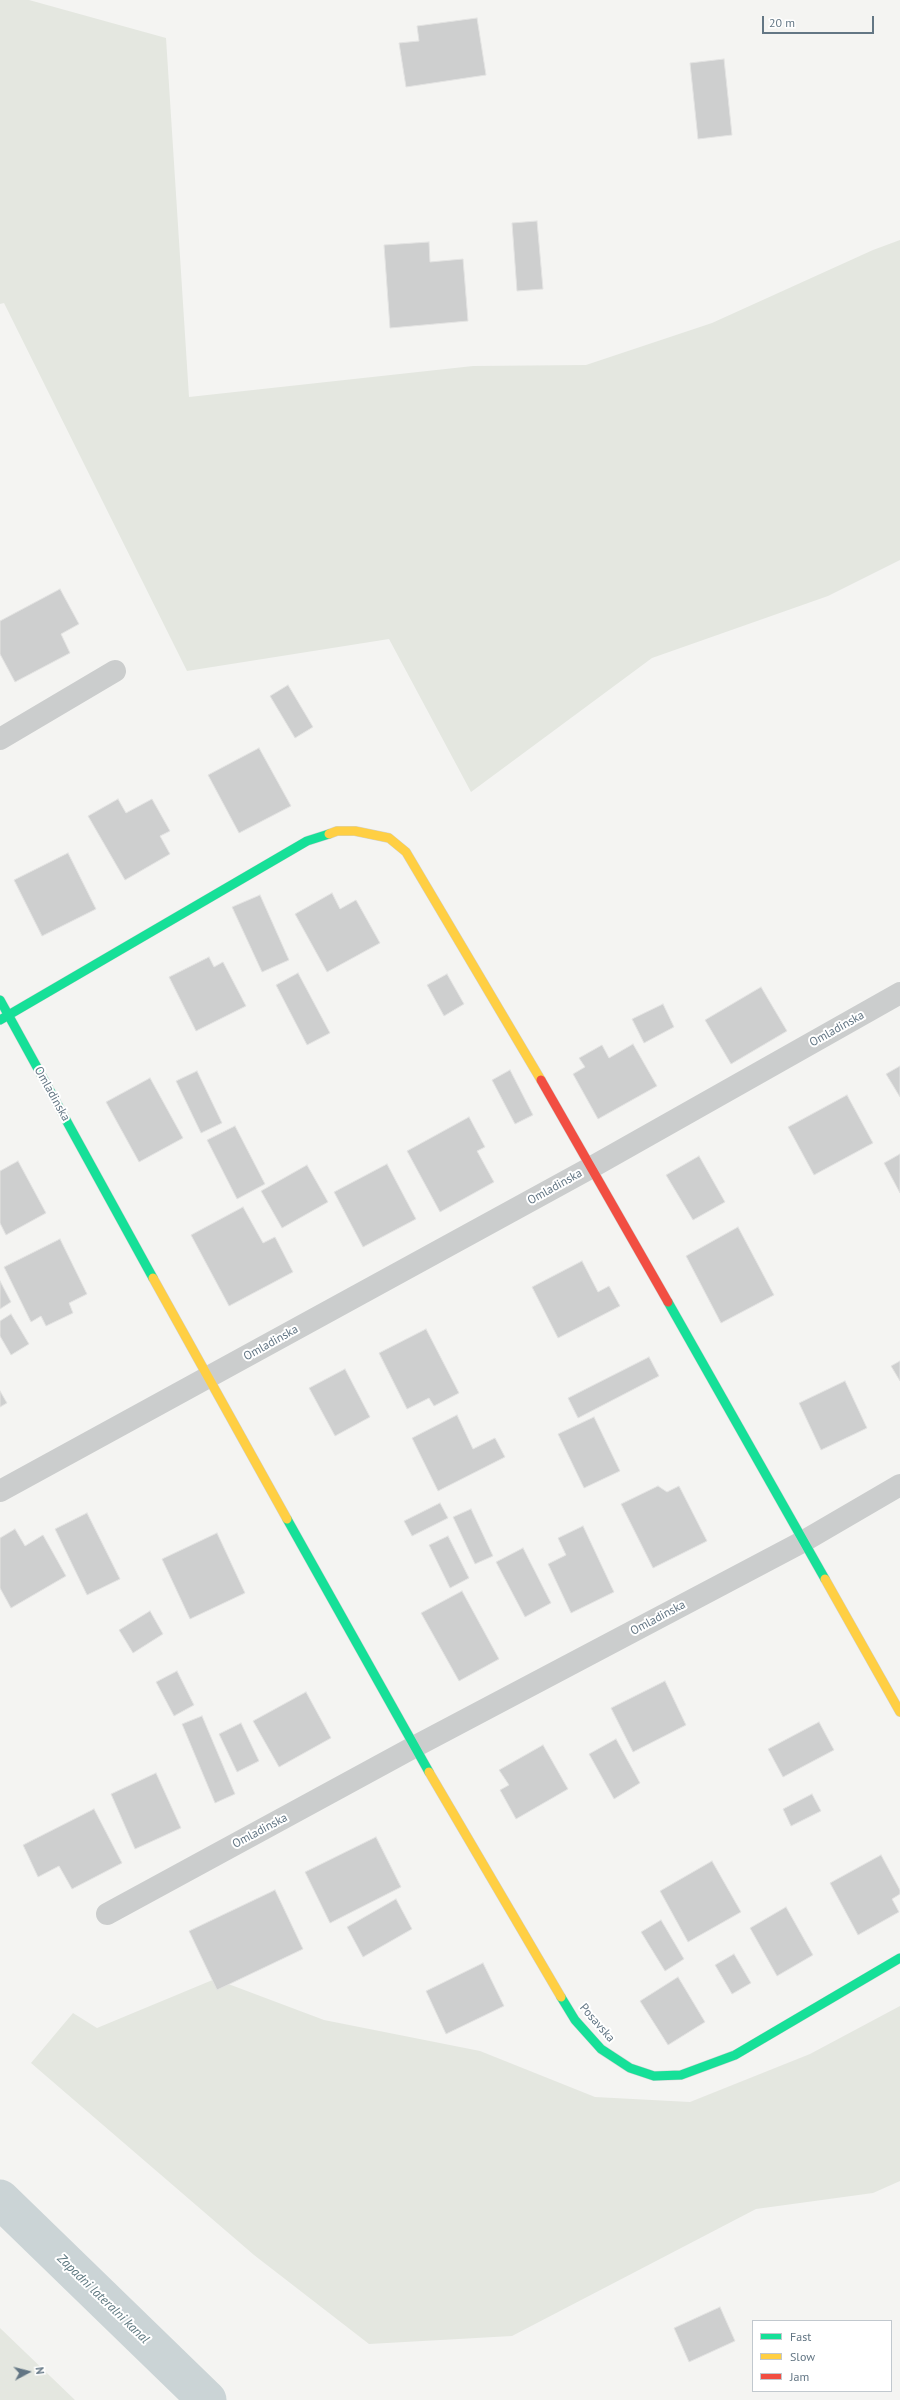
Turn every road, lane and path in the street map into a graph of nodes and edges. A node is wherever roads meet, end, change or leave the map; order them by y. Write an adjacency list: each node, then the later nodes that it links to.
1 (115, 671): 2 (street)
2 (0, 739)
3 (900, 993): 7 (street, Omladinska)
4 (0, 1000): 5 (street, Omladinska)
5 (9, 1016): 6 (street); 7 (street); 8 (street, Omladinska)
6 (0, 1020)
7 (592, 1167): 8 (street, Omladinska); 11 (street)
8 (208, 1378): 10 (street, Omladinska); 13 (street, Omladinska)
9 (900, 1485): 11 (street, Omladinska)
10 (0, 1491)
11 (804, 1541): 12 (street); 13 (street, Omladinska)
12 (900, 1712)
13 (414, 1747): 14 (street, Omladinska); 15 (street, Posavska)
14 (107, 1914)
15 (900, 1958)

